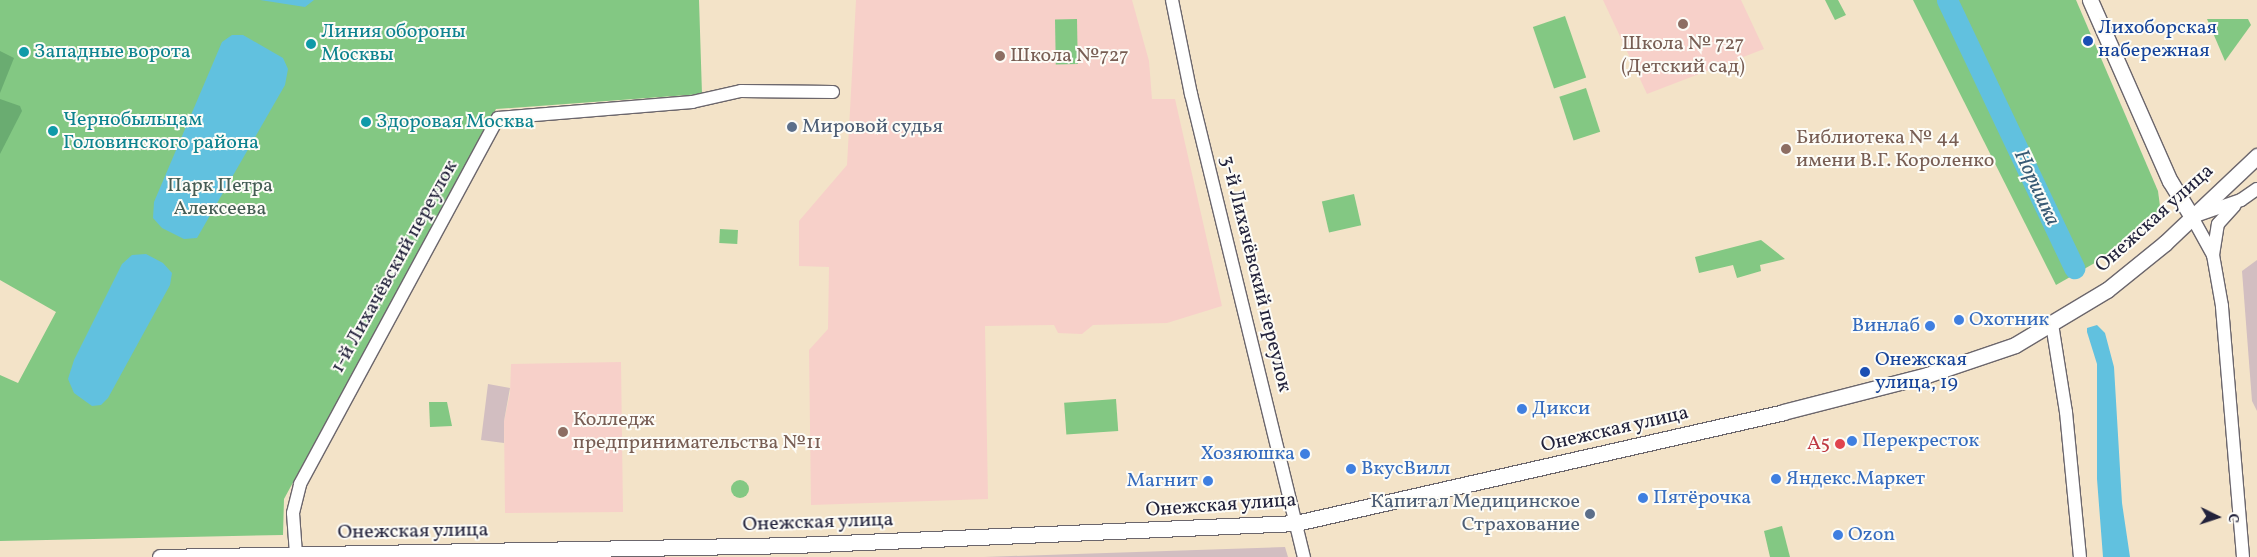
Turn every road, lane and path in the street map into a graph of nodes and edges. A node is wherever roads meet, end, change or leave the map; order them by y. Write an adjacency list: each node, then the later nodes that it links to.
1 (1172, 0): 10 (street, 3-й Лихачёвский переулок)
2 (2090, 0): 7 (main road)
3 (834, 92): 12 (street, 1-й Лихачёвский переулок)
4 (2257, 156): 7 (main road, Онежская улица)
5 (2257, 189): 6 (street)
6 (2240, 200): 7 (street); 8 (street)
7 (2192, 217): 8 (street); 9 (main road, Онежская улица)
8 (2213, 255): 16 (street)
9 (2052, 324): 10 (main road, Онежская улица); 15 (street)
10 (1296, 523): 11 (main road, Онежская улица); 14 (street, 3-й Лихачёвский переулок)
11 (551, 553): 12 (main road, Онежская улица)
12 (296, 554): 13 (main road, Онежская улица)
13 (160, 557)
14 (1304, 557)
15 (2080, 557)
16 (2243, 557)

